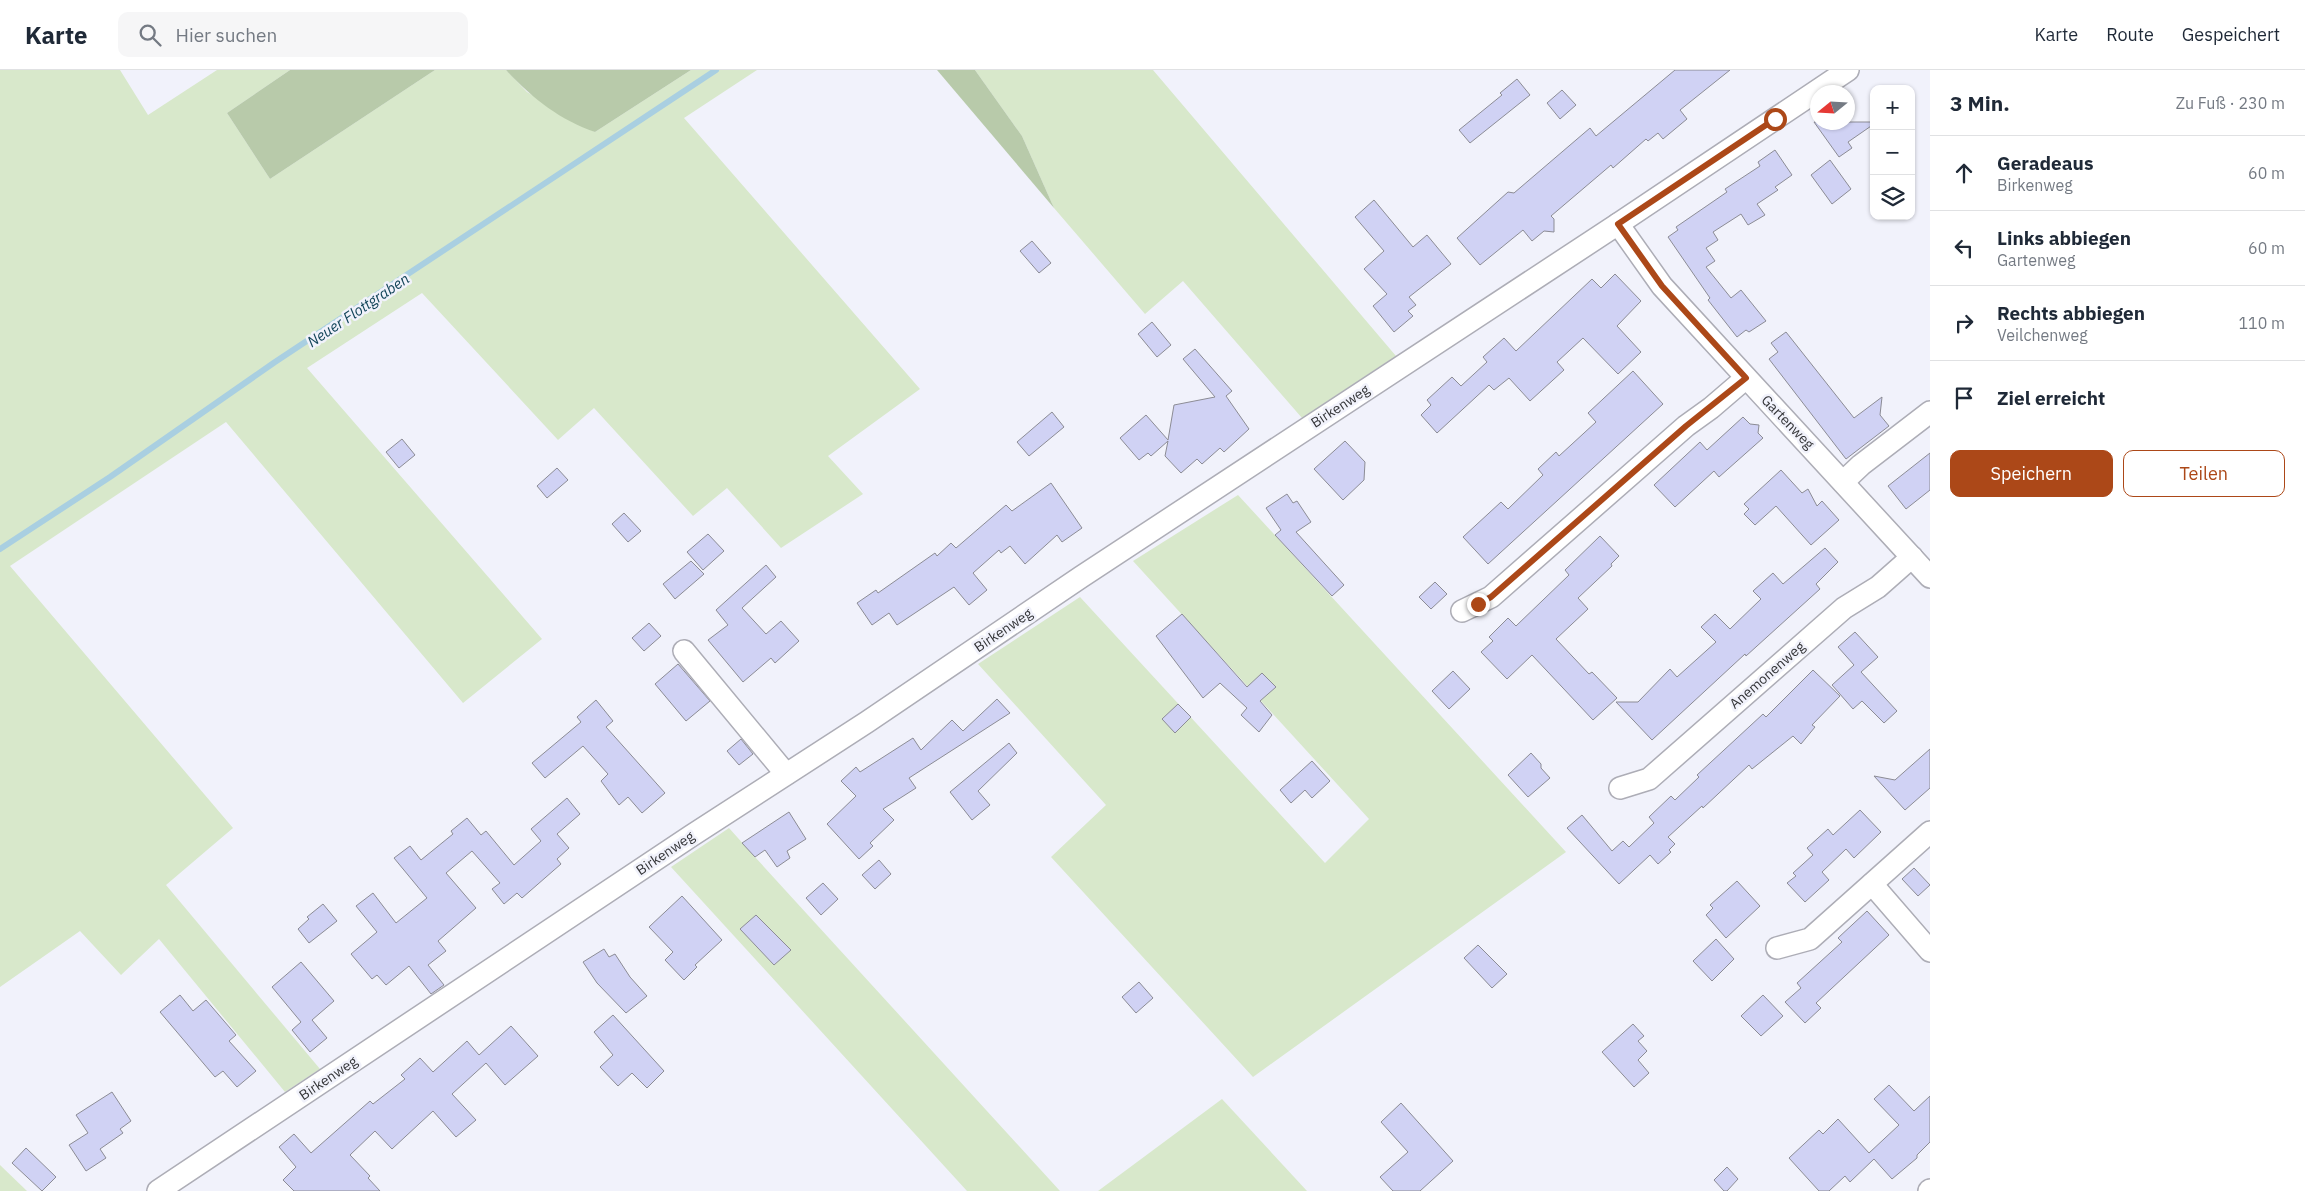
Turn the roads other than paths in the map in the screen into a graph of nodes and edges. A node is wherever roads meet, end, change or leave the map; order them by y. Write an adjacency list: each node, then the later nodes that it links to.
1 (1848, 70): 2 (street, Birkenweg)
2 (1618, 224): 3 (street, Gartenweg); 10 (street, Birkenweg)
3 (1746, 378): 5 (street, Gartenweg); 8 (street)
4 (1930, 412): 5 (street)
5 (1844, 482): 6 (street, Gartenweg)
6 (1912, 557): 7 (street, Gartenweg); 11 (street, Anemonenweg)
7 (1930, 577)
8 (1462, 611)
9 (684, 651): 10 (street)
10 (786, 774): 16 (street, Birkenweg)
11 (1620, 788)
12 (1930, 832): 13 (street)
13 (1872, 884): 14 (street); 15 (street)
14 (1777, 948)
15 (1930, 951)
16 (158, 1191)

